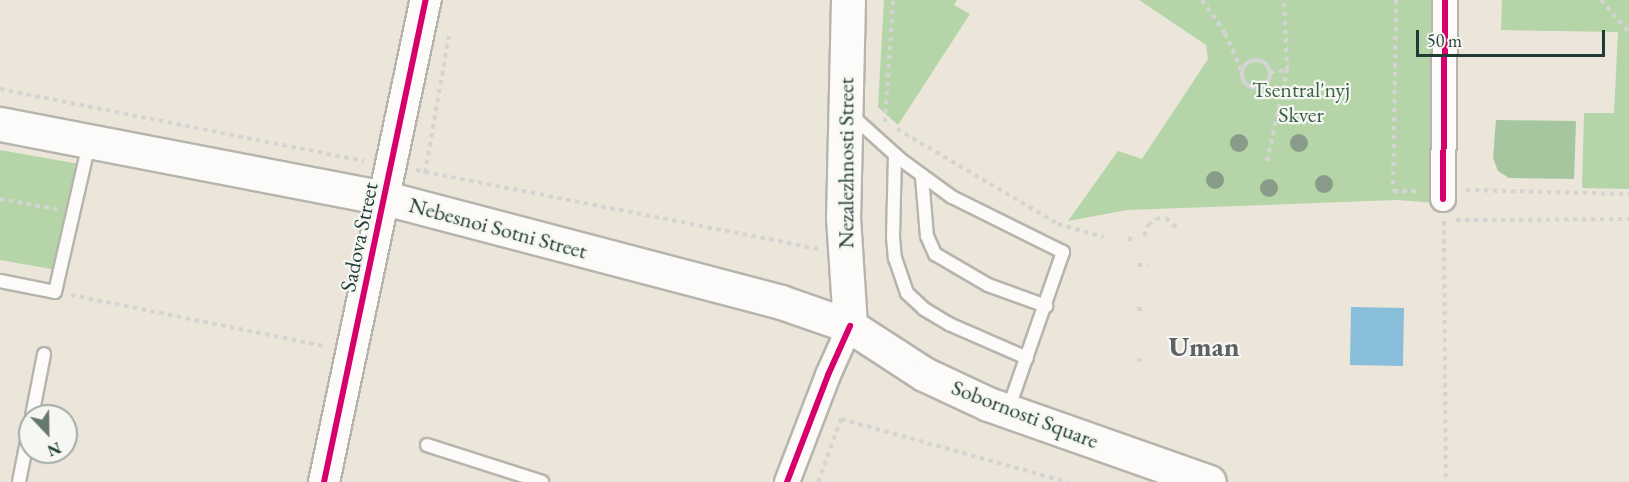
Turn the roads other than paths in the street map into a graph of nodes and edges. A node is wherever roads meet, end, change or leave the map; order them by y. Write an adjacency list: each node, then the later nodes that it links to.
1 (426, 0): 9 (street, Sadova Street)
2 (848, 0): 4 (main road, Nezalezhnosti Street)
3 (1445, 0): 10 (street)
4 (846, 109): 7 (lane); 13 (main road, Nezalezhnosti Street)
5 (0, 124): 6 (main road, Nebesnoi Sotni Street)
6 (89, 141): 9 (main road, Nebesnoi Sotni Street); 11 (lane)
7 (895, 155): 8 (lane); 15 (lane)
8 (922, 177): 12 (lane); 12 (lane)
9 (385, 198): 13 (main road, Nebesnoi Sotni Street); 21 (street, Sadova Street)
10 (1444, 203)
11 (0, 281)
12 (1046, 306): 15 (lane)
13 (850, 326): 17 (main road, Sobornosti Square); 23 (street)
14 (44, 354): 16 (lane)
15 (1027, 358): 17 (lane)
16 (34, 404)
17 (1007, 411): 24 (main road, Sobornosti Square)
18 (427, 445): 22 (lane)
19 (23, 464): 20 (lane)
20 (19, 482)
21 (324, 482)
22 (542, 482)
23 (787, 482)
24 (1209, 482)

